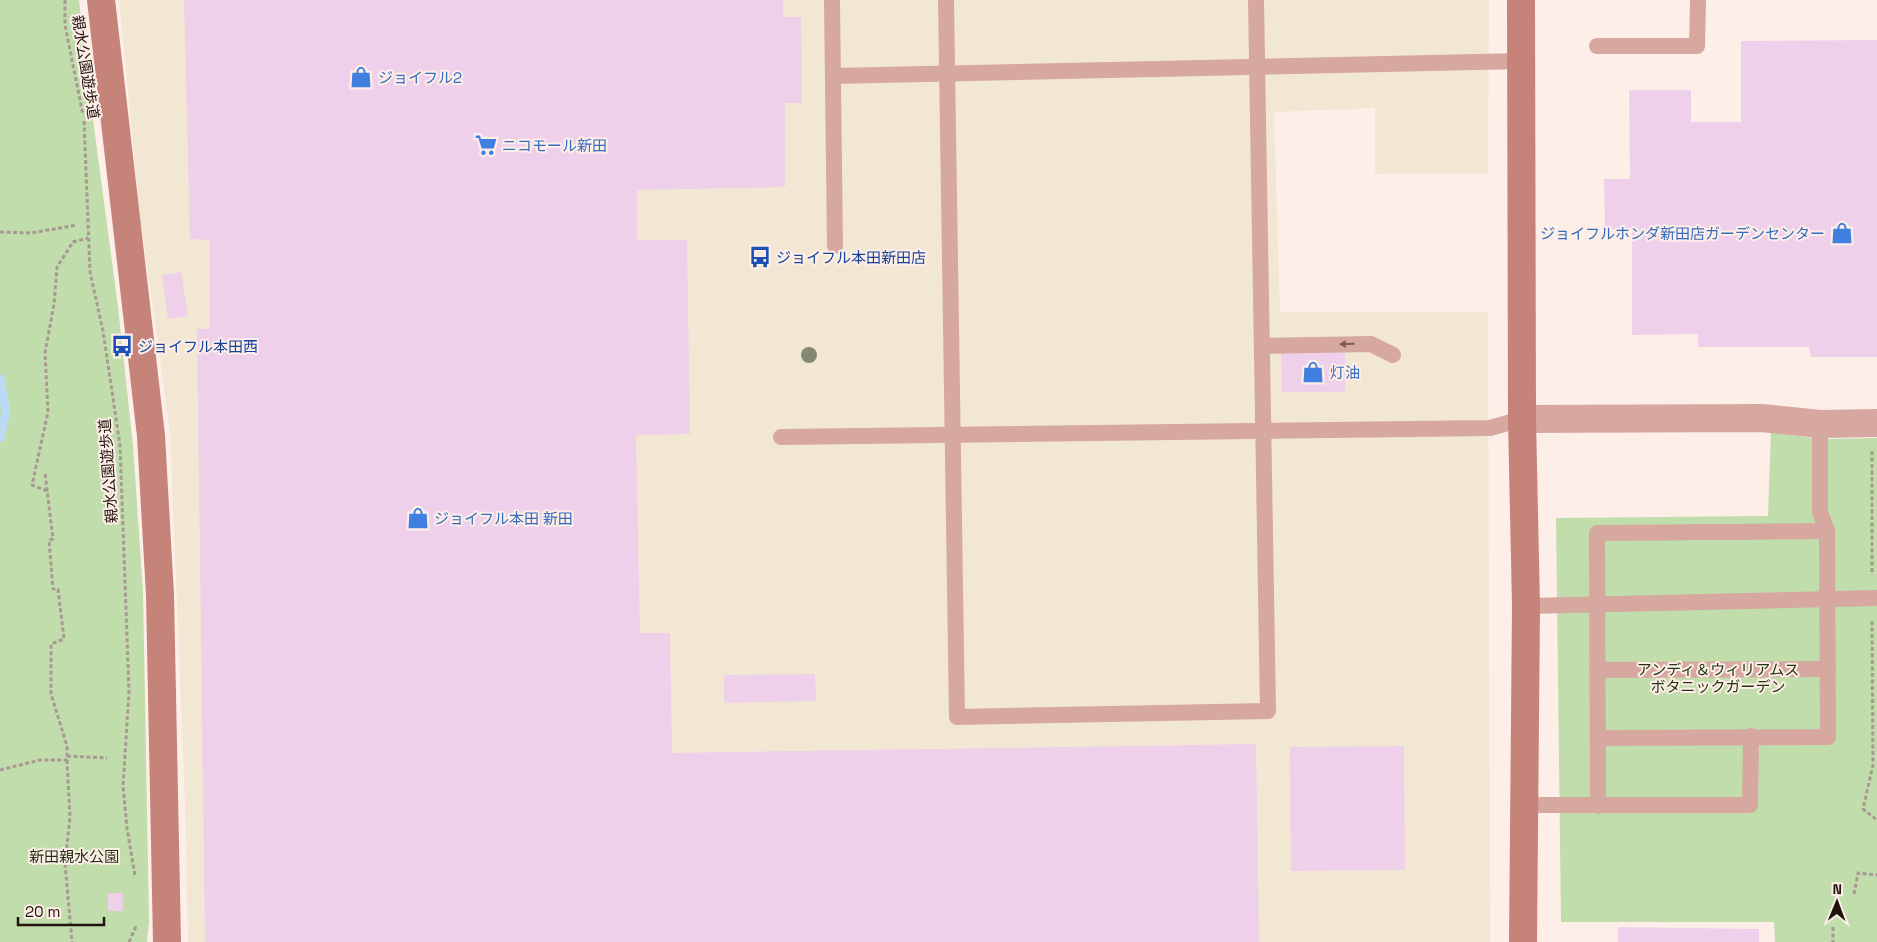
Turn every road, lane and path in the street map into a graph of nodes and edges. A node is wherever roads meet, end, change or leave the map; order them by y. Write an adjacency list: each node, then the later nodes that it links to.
1 (65, 0): 15 (path, 親水公園遊歩道)
2 (101, 0): 50 (street)
3 (832, 0): 12 (lane)
4 (946, 0): 11 (lane)
5 (1256, 0): 10 (lane)
6 (1521, 0): 9 (street)
7 (1698, 0): 8 (lane)
8 (1598, 46)
9 (1522, 61): 10 (lane); 19 (street)
10 (1258, 67): 11 (lane); 17 (lane)
11 (948, 74): 12 (lane); 23 (lane)
12 (833, 76): 16 (lane)
13 (77, 225): 14 (path)
14 (0, 232)
15 (88, 238): 26 (path); 44 (path, 親水公園遊歩道)
16 (835, 246)
17 (1262, 346): 18 (lane, one-way to 17); 22 (lane)
18 (1393, 355)
19 (1522, 419): 21 (street); 22 (lane); 31 (street)
20 (1874, 423): 21 (street); 28 (path)
21 (1820, 424): 27 (lane)
22 (1264, 431): 23 (lane); 23 (lane)
23 (953, 434): 24 (lane)
24 (781, 436)
25 (45, 473): 26 (path)
26 (47, 491): 36 (path)
27 (1827, 531): 29 (lane); 30 (lane)
28 (1875, 598): 29 (lane); 42 (path)
29 (1827, 599): 30 (lane); 32 (lane)
30 (1597, 604): 31 (lane); 33 (lane)
31 (1526, 606): 40 (street)
32 (1828, 669): 33 (lane); 34 (lane)
33 (1597, 670): 35 (lane)
34 (1751, 736): 35 (lane); 41 (lane)
35 (1598, 738): 41 (lane)
36 (67, 756): 37 (path); 38 (path)
37 (107, 758)
38 (67, 760): 39 (path); 48 (path)
39 (0, 770)
40 (1524, 805): 41 (lane); 51 (street)
41 (1598, 806)
42 (1877, 820)
43 (1877, 875): 45 (path)
44 (136, 882)
45 (1854, 894)
46 (139, 917): 49 (path)
47 (1833, 927): 52 (path)
48 (72, 942)
49 (129, 942)
50 (167, 942)
51 (1522, 942)
52 (1833, 942)

